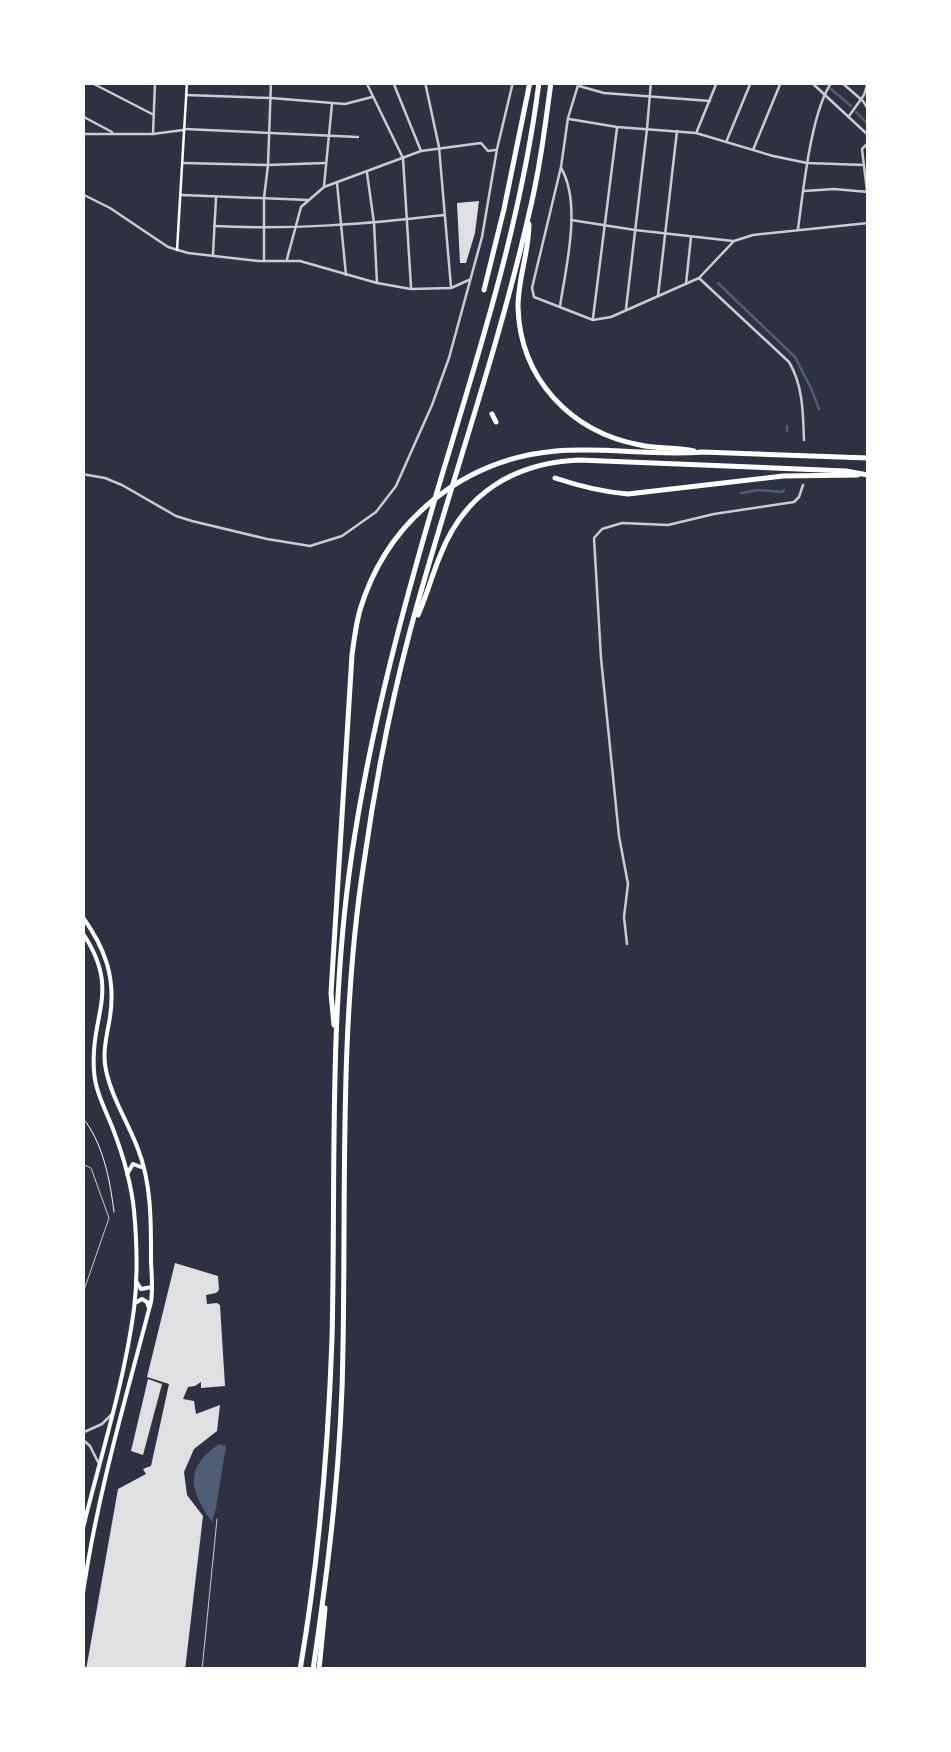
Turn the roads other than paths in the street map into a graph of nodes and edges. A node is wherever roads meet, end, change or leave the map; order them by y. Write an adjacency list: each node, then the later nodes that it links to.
1 (90, 82): 31 (street)
2 (186, 82): 22 (main road)
3 (271, 82): 25 (street)
4 (366, 82): 23 (street)
5 (393, 82): 50 (street)
6 (425, 82): 48 (street)
7 (513, 82): 49 (street)
8 (530, 82): 98 (highway)
9 (539, 82): 116 (highway)
10 (551, 82): 72 (highway)
11 (650, 82): 24 (street)
12 (717, 82): 27 (street)
13 (751, 82): 46 (street)
14 (781, 82): 51 (street)
15 (811, 82): 21 (street)
16 (832, 82): 21 (street)
17 (841, 82): 26 (street)
18 (868, 82): 26 (street)
19 (154, 83): 31 (street)
20 (578, 84): 24 (street); 33 (street)
21 (824, 93): 32 (street); 55 (street)
22 (186, 95): 25 (street); 36 (main road)
23 (373, 96): 28 (street); 52 (street)
24 (651, 96): 27 (street); 35 (street)
25 (271, 98): 28 (street); 38 (street)
26 (861, 100): 29 (street); 32 (street)
27 (710, 101): 40 (street)
28 (332, 103): 44 (street)
29 (868, 109)
30 (82, 116): 39 (street)
31 (154, 116): 42 (street)
32 (849, 116): 43 (street)
33 (568, 118): 34 (street); 58 (street)
34 (617, 128): 35 (street); 79 (street)
35 (647, 129): 37 (street); 83 (street)
36 (185, 130): 38 (street); 42 (street); 53 (main road)
37 (677, 131): 40 (street); 84 (street)
38 (269, 132): 44 (street); 56 (street)
39 (114, 133): 41 (street); 42 (street)
40 (696, 133): 46 (street)
41 (82, 134)
42 (153, 134)
43 (868, 134)
44 (327, 136): 45 (street); 54 (street)
45 (358, 137)
46 (727, 142): 51 (street)
47 (868, 142): 57 (street)
48 (439, 147): 49 (street); 50 (street); 71 (street)
49 (497, 149): 92 (street)
50 (421, 150): 52 (street)
51 (753, 150): 55 (street)
52 (403, 158): 59 (street); 73 (street)
53 (182, 163): 56 (street); 66 (main road)
54 (325, 163): 56 (street); 62 (street)
55 (808, 163): 57 (street); 63 (street)
56 (268, 165): 68 (street)
57 (864, 165): 60 (street)
58 (560, 166): 74 (street); 100 (street)
59 (367, 171): 61 (street); 75 (street)
60 (867, 174): 64 (street)
61 (337, 182): 62 (street); 78 (street)
62 (324, 187): 70 (street)
63 (803, 191): 64 (street); 82 (street)
64 (868, 192): 69 (street)
65 (82, 194): 87 (street)
66 (180, 195): 67 (street); 87 (main road)
67 (216, 196): 68 (street); 77 (street)
68 (264, 198): 70 (street); 80 (street)
69 (868, 199)
70 (308, 200): 81 (street)
71 (444, 215): 73 (street); 96 (street)
72 (529, 216): 106 (highway); 112 (highway)
73 (406, 219): 75 (street); 97 (street)
74 (571, 220): 79 (street); 100 (street)
75 (374, 223): 78 (street); 94 (street)
76 (868, 223): 82 (street)
77 (214, 226): 80 (street); 88 (street)
78 (343, 226): 81 (street); 91 (street)
79 (604, 226): 83 (street); 102 (street)
80 (265, 229): 81 (street); 90 (street)
81 (295, 229): 89 (street)
82 (798, 229): 86 (street)
83 (634, 230): 84 (street); 101 (street)
84 (665, 232): 85 (street); 99 (street)
85 (692, 236): 86 (street); 95 (street)
86 (734, 241): 93 (street)
87 (177, 250): 88 (street)
88 (213, 256): 90 (street)
89 (287, 261): 90 (street); 91 (street)
90 (264, 262)
91 (346, 275): 94 (street)
92 (472, 278): 96 (street); 108 (street)
93 (699, 278): 95 (street); 105 (street)
94 (377, 283): 97 (street)
95 (686, 285): 99 (street)
96 (451, 288): 97 (street)
97 (411, 289)
98 (484, 290)
99 (658, 297): 101 (street)
100 (560, 306): 102 (street)
101 (625, 312): 102 (street)
102 (593, 320)
103 (492, 414): 104 (highway)
104 (496, 422)
105 (804, 440)
106 (702, 452): 107 (highway); 116 (highway)
107 (868, 458)
108 (82, 474)
109 (868, 475): 110 (highway); 112 (highway)
110 (554, 478)
111 (803, 485): 115 (street)
112 (410, 631): 136 (highway)
113 (82, 916): 117 (main road)
114 (82, 932): 118 (main road)
115 (627, 944)
116 (335, 1048): 135 (highway)
117 (136, 1145): 118 (main road); 120 (main road)
118 (120, 1148): 121 (main road)
119 (82, 1164): 124 (lane)
120 (144, 1170): 121 (main road); 123 (main road)
121 (128, 1174): 122 (main road)
122 (136, 1281): 123 (main road); 125 (main road)
123 (152, 1286): 126 (main road)
124 (82, 1296)
125 (135, 1303): 126 (main road); 127 (main road)
126 (150, 1308): 133 (main road)
127 (112, 1413): 128 (street); 130 (main road)
128 (82, 1432)
129 (82, 1439): 130 (street)
130 (99, 1469): 132 (main road)
131 (217, 1519): 134 (lane)
132 (82, 1532)
133 (82, 1600)
134 (202, 1670)
135 (300, 1670)
136 (316, 1670)

